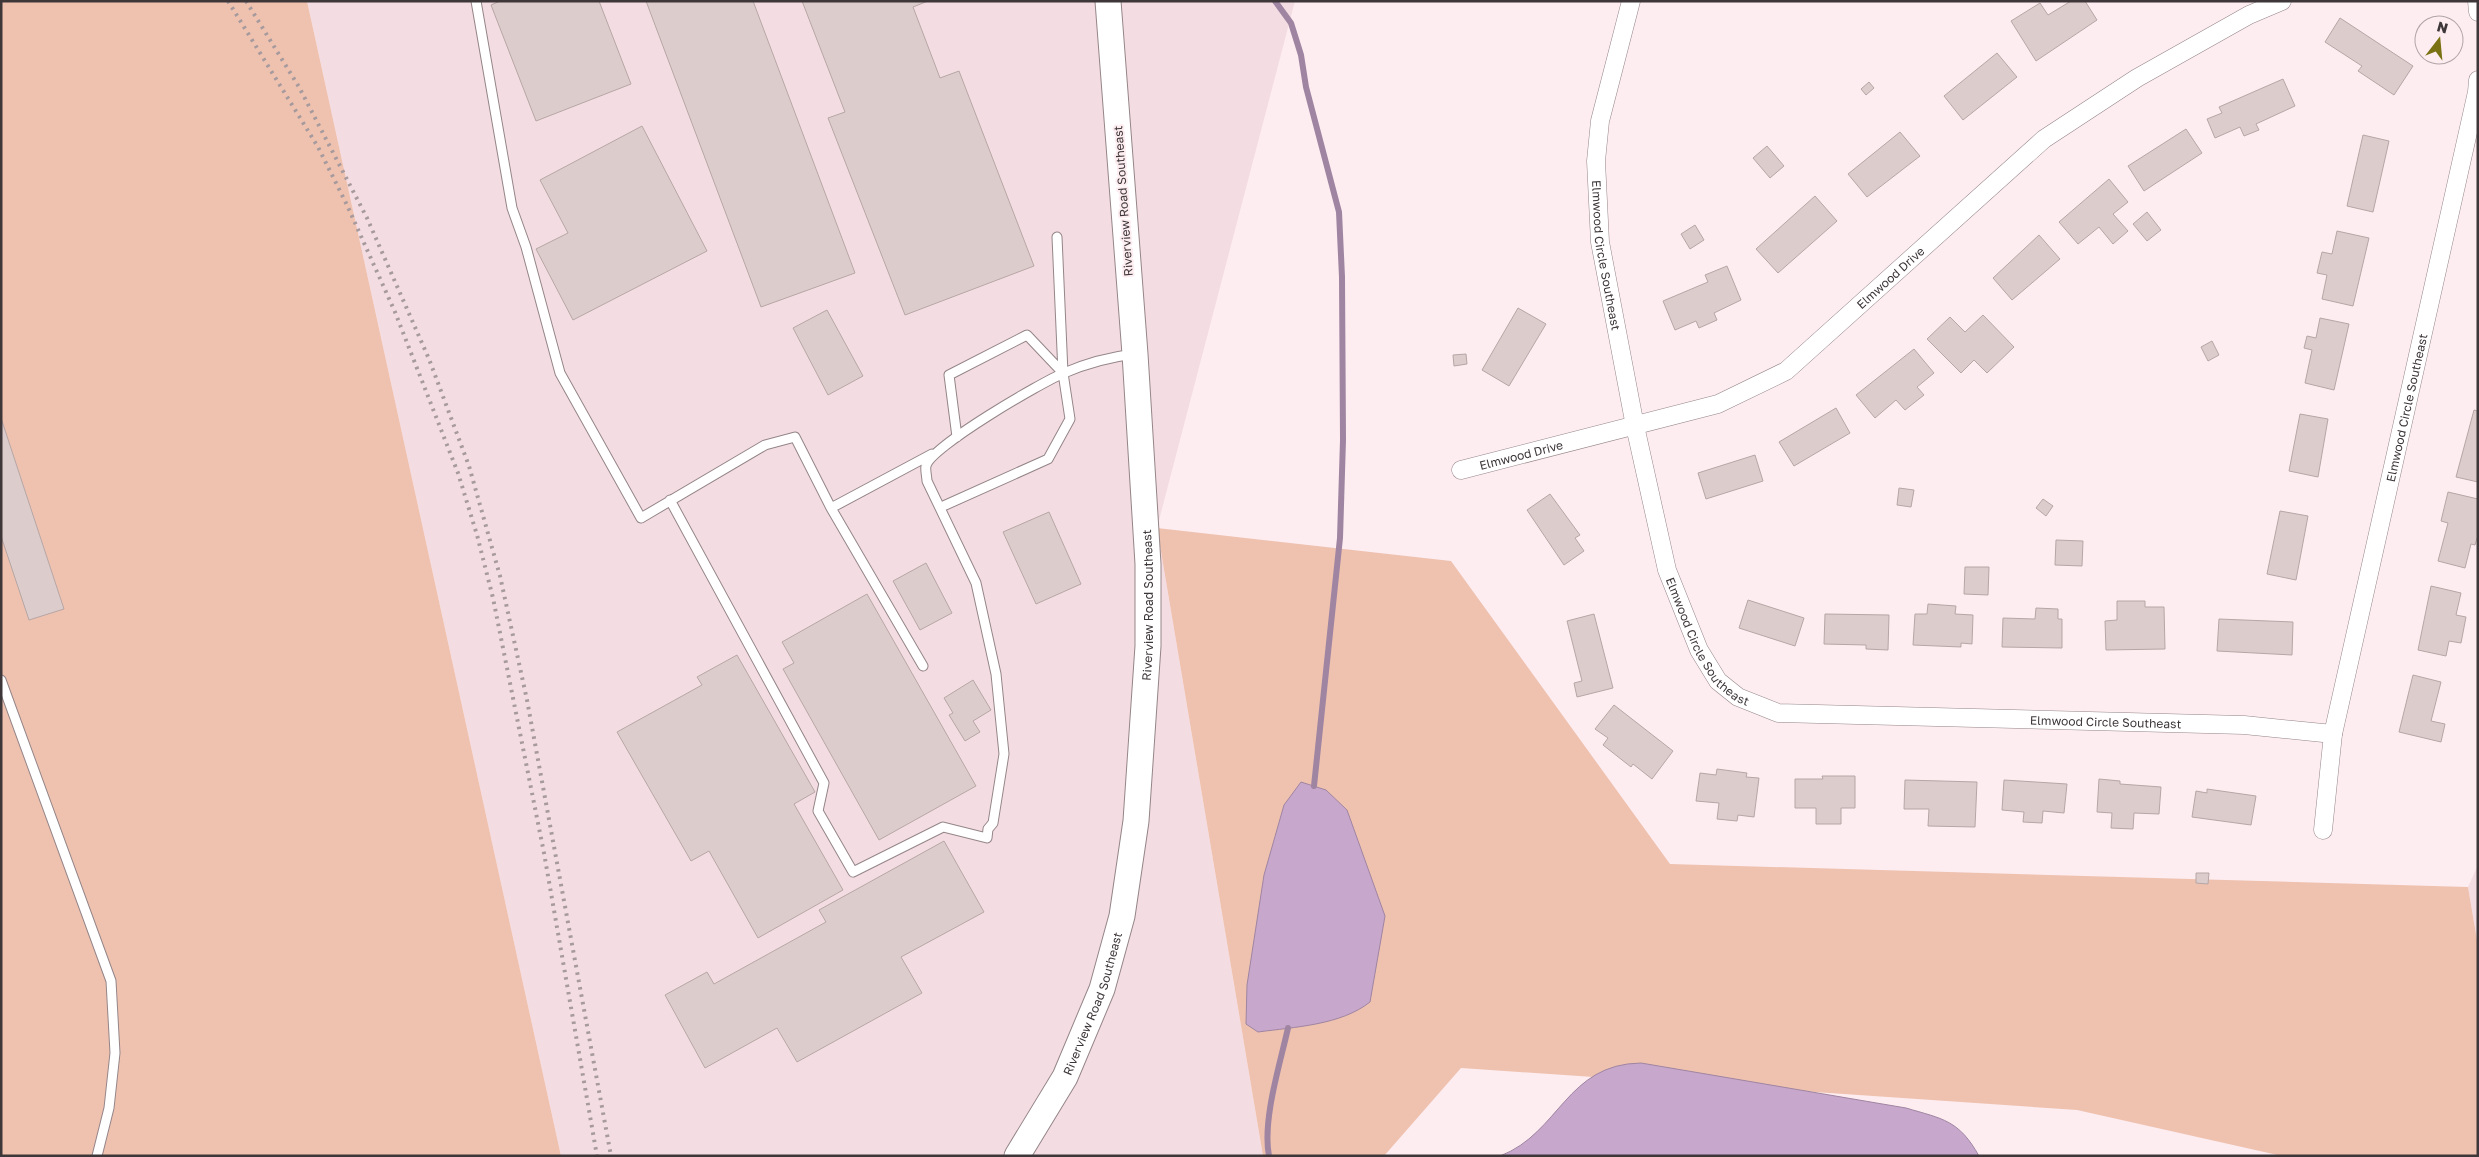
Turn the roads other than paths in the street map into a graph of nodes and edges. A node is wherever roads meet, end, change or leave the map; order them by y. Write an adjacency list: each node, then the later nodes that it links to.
1 (476, 1): 15 (lane)
2 (1108, 1): 9 (street, Riverview Road Southeast)
3 (1631, 1): 11 (street, Elmwood Circle Southeast)
4 (2282, 1): 11 (street, Elmwood Drive)
5 (2477, 1): 6 (street)
6 (2478, 12)
7 (2478, 80): 20 (street, Elmwood Circle Southeast)
8 (1057, 237): 10 (lane)
9 (1135, 354): 10 (lane); 23 (street, Riverview Road Southeast)
10 (1063, 373): 12 (lane); 12 (lane); 16 (lane)
11 (1635, 426): 14 (street, Elmwood Drive); 20 (street, Elmwood Circle Southeast)
12 (956, 437): 13 (lane)
13 (934, 452): 16 (lane); 17 (lane)
14 (1461, 470)
15 (670, 500): 16 (lane); 17 (lane)
16 (941, 507)
17 (831, 508): 18 (lane)
18 (923, 666)
19 (1, 680): 22 (lane)
20 (2333, 734): 21 (street, Elmwood Circle Southeast)
21 (2323, 830)
22 (97, 1156)
23 (1018, 1156)

